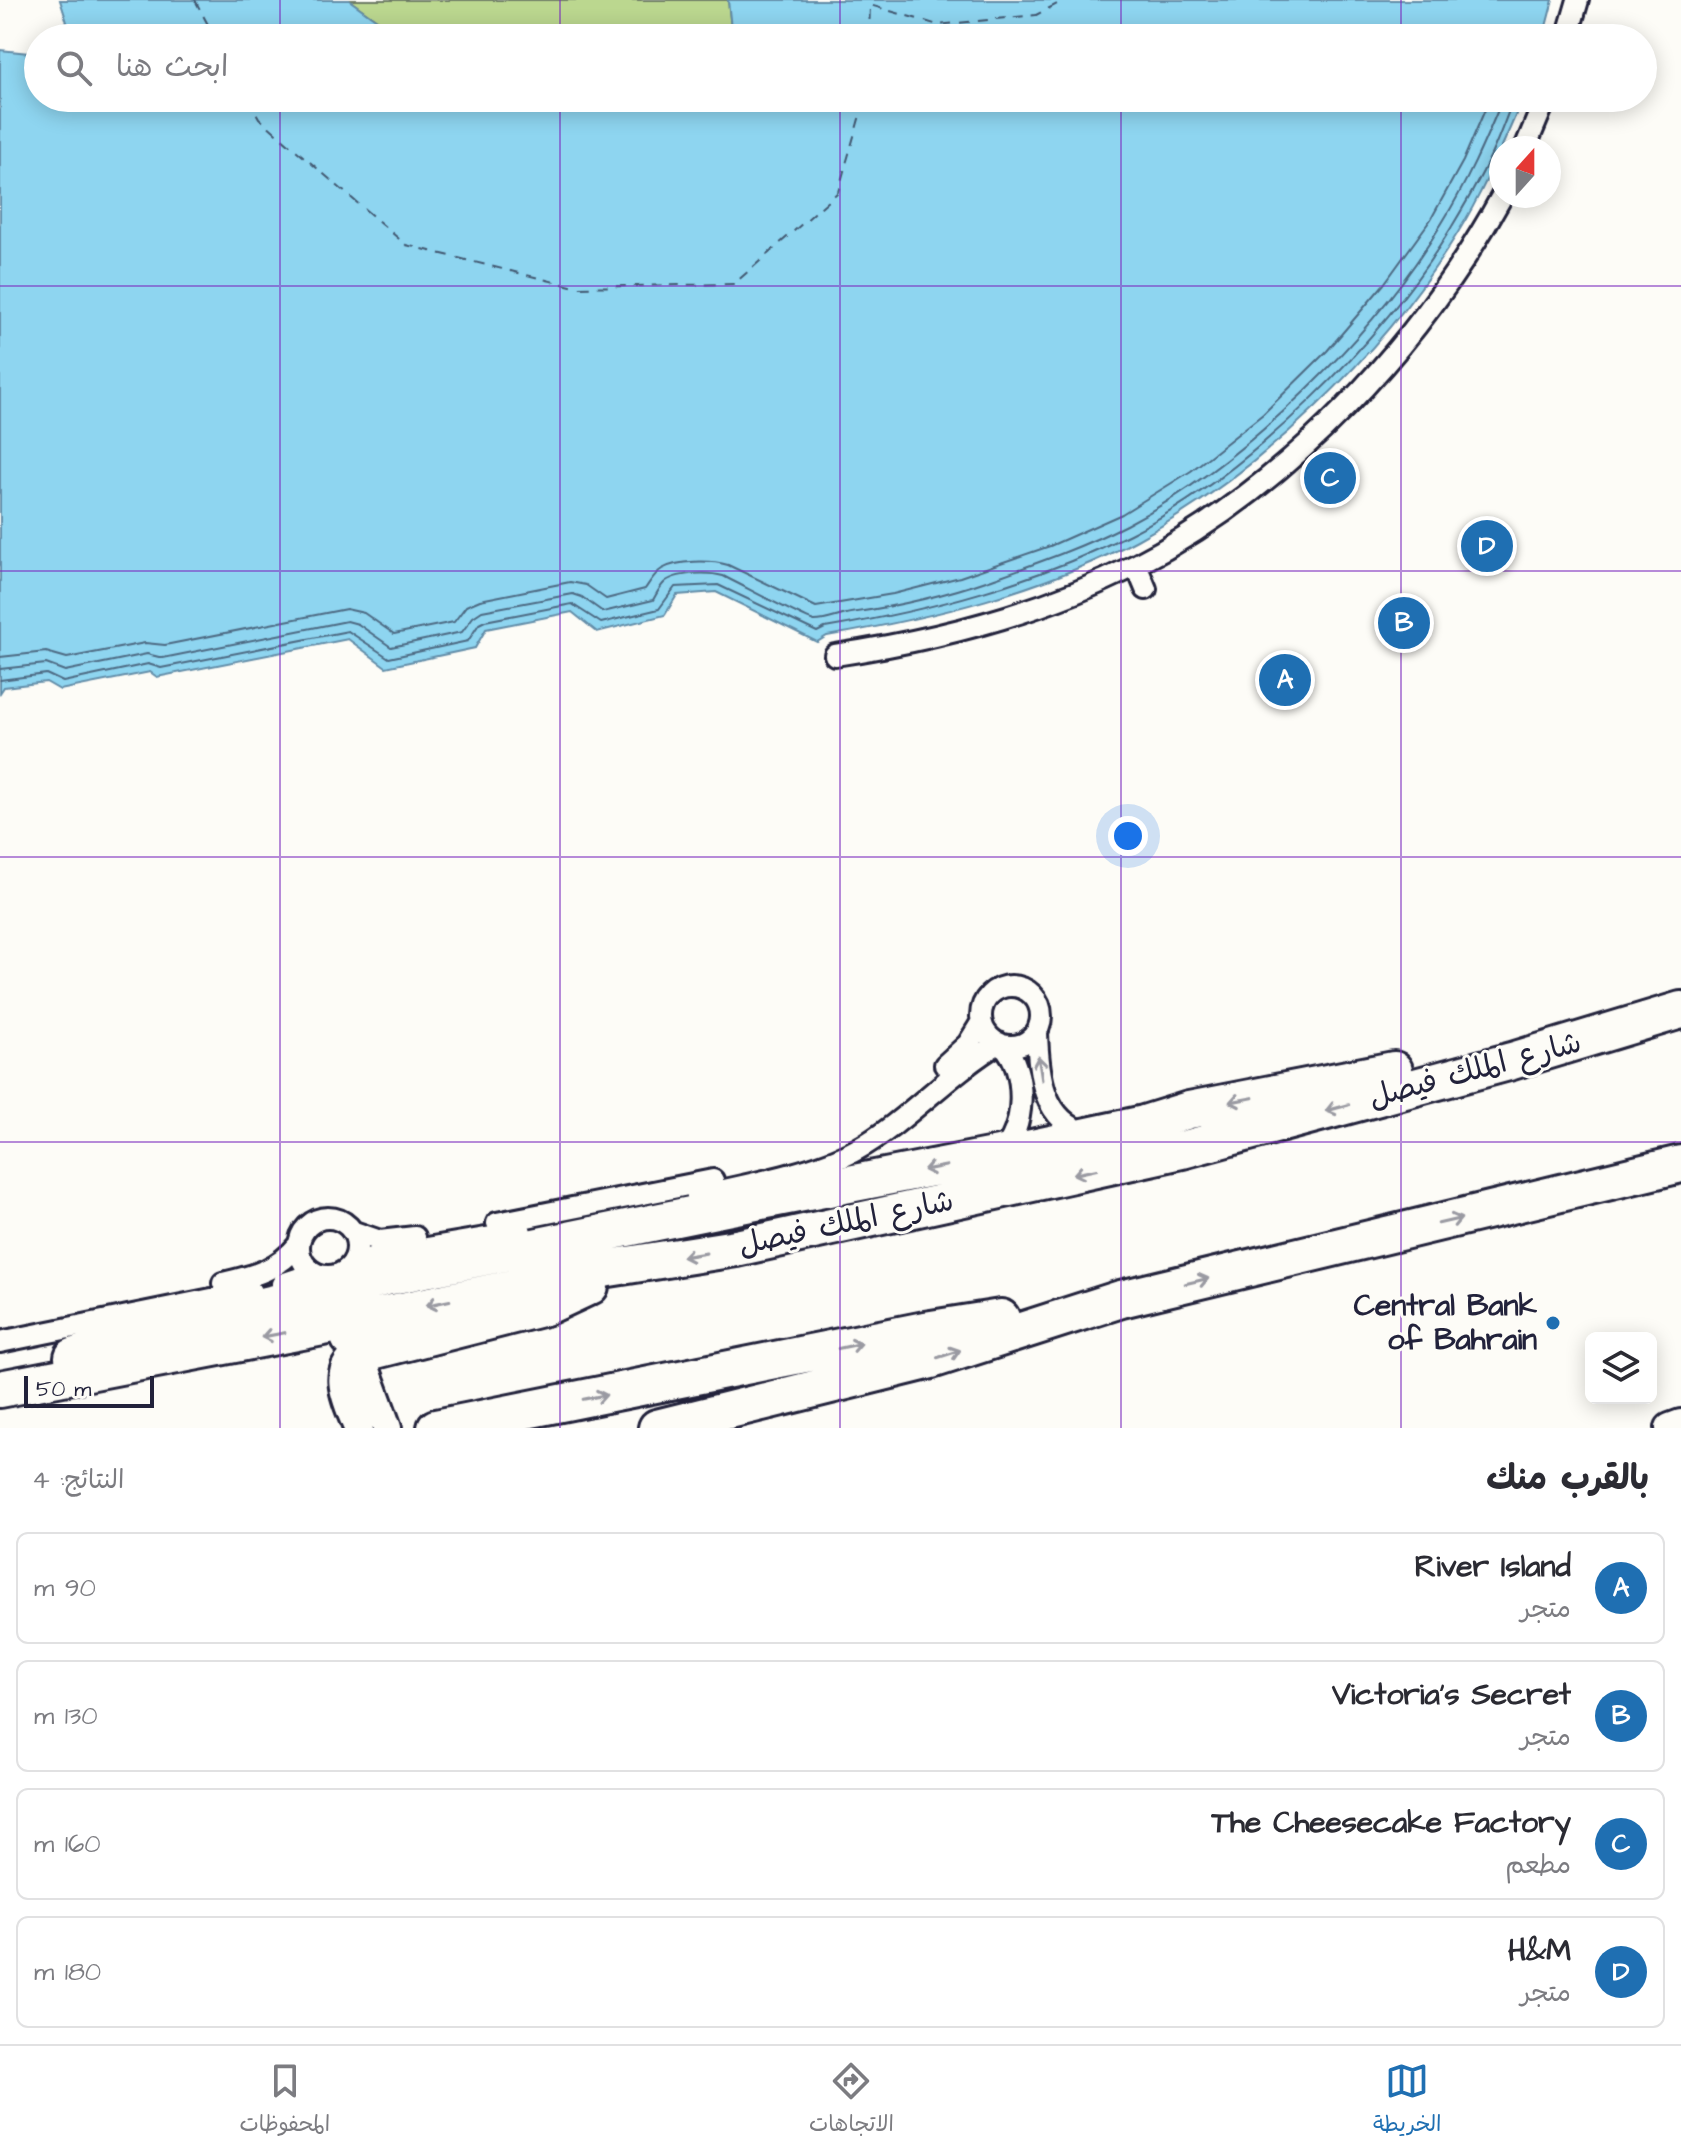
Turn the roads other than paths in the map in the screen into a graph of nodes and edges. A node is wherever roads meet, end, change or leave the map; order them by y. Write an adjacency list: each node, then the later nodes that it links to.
1 (1578, 0): 2 (street)
2 (1571, 24)
3 (1540, 112): 4 (street)
4 (1530, 136)
5 (1496, 208): 6 (street)
6 (1136, 565): 7 (street); 8 (street)
7 (1146, 589)
8 (835, 655)
9 (1681, 1010): 13 (highway, شارع الملك فيصل)
10 (981, 1023): 11 (street); 12 (street); 19 (street)
11 (1037, 1031): 12 (street); 14 (street, one-way to 11)
12 (1001, 1044): 15 (street); 21 (street)
13 (1512, 1061): 14 (highway, one-way to 14); 22 (highway, شارع الملك فيصل, one-way to 22)
14 (1093, 1135): 15 (highway)
15 (999, 1155): 29 (highway, one-way to 29)
16 (1681, 1164): 18 (highway)
17 (1681, 1175): 18 (highway)
18 (1608, 1183): 24 (highway, one-way to 18)
19 (354, 1232): 20 (street); 21 (street)
20 (299, 1244): 23 (street); 26 (street)
21 (352, 1264): 23 (street)
22 (609, 1268): 25 (highway, شارع الملك فيصل, one-way to 25); 28 (highway)
23 (315, 1273): 27 (street)
24 (1121, 1299): 33 (highway, one-way to 24); 34 (highway, one-way to 24)
25 (313, 1327): 28 (main road); 29 (highway, شارع الملك فيصل, one-way to 29)
26 (0, 1330)
27 (0, 1342)
28 (360, 1354): 31 (main road); 32 (main road)
29 (13, 1386)
30 (1681, 1424): 35 (main road)
31 (358, 1428)
32 (387, 1428)
33 (436, 1428)
34 (657, 1428)
35 (1670, 1428)

